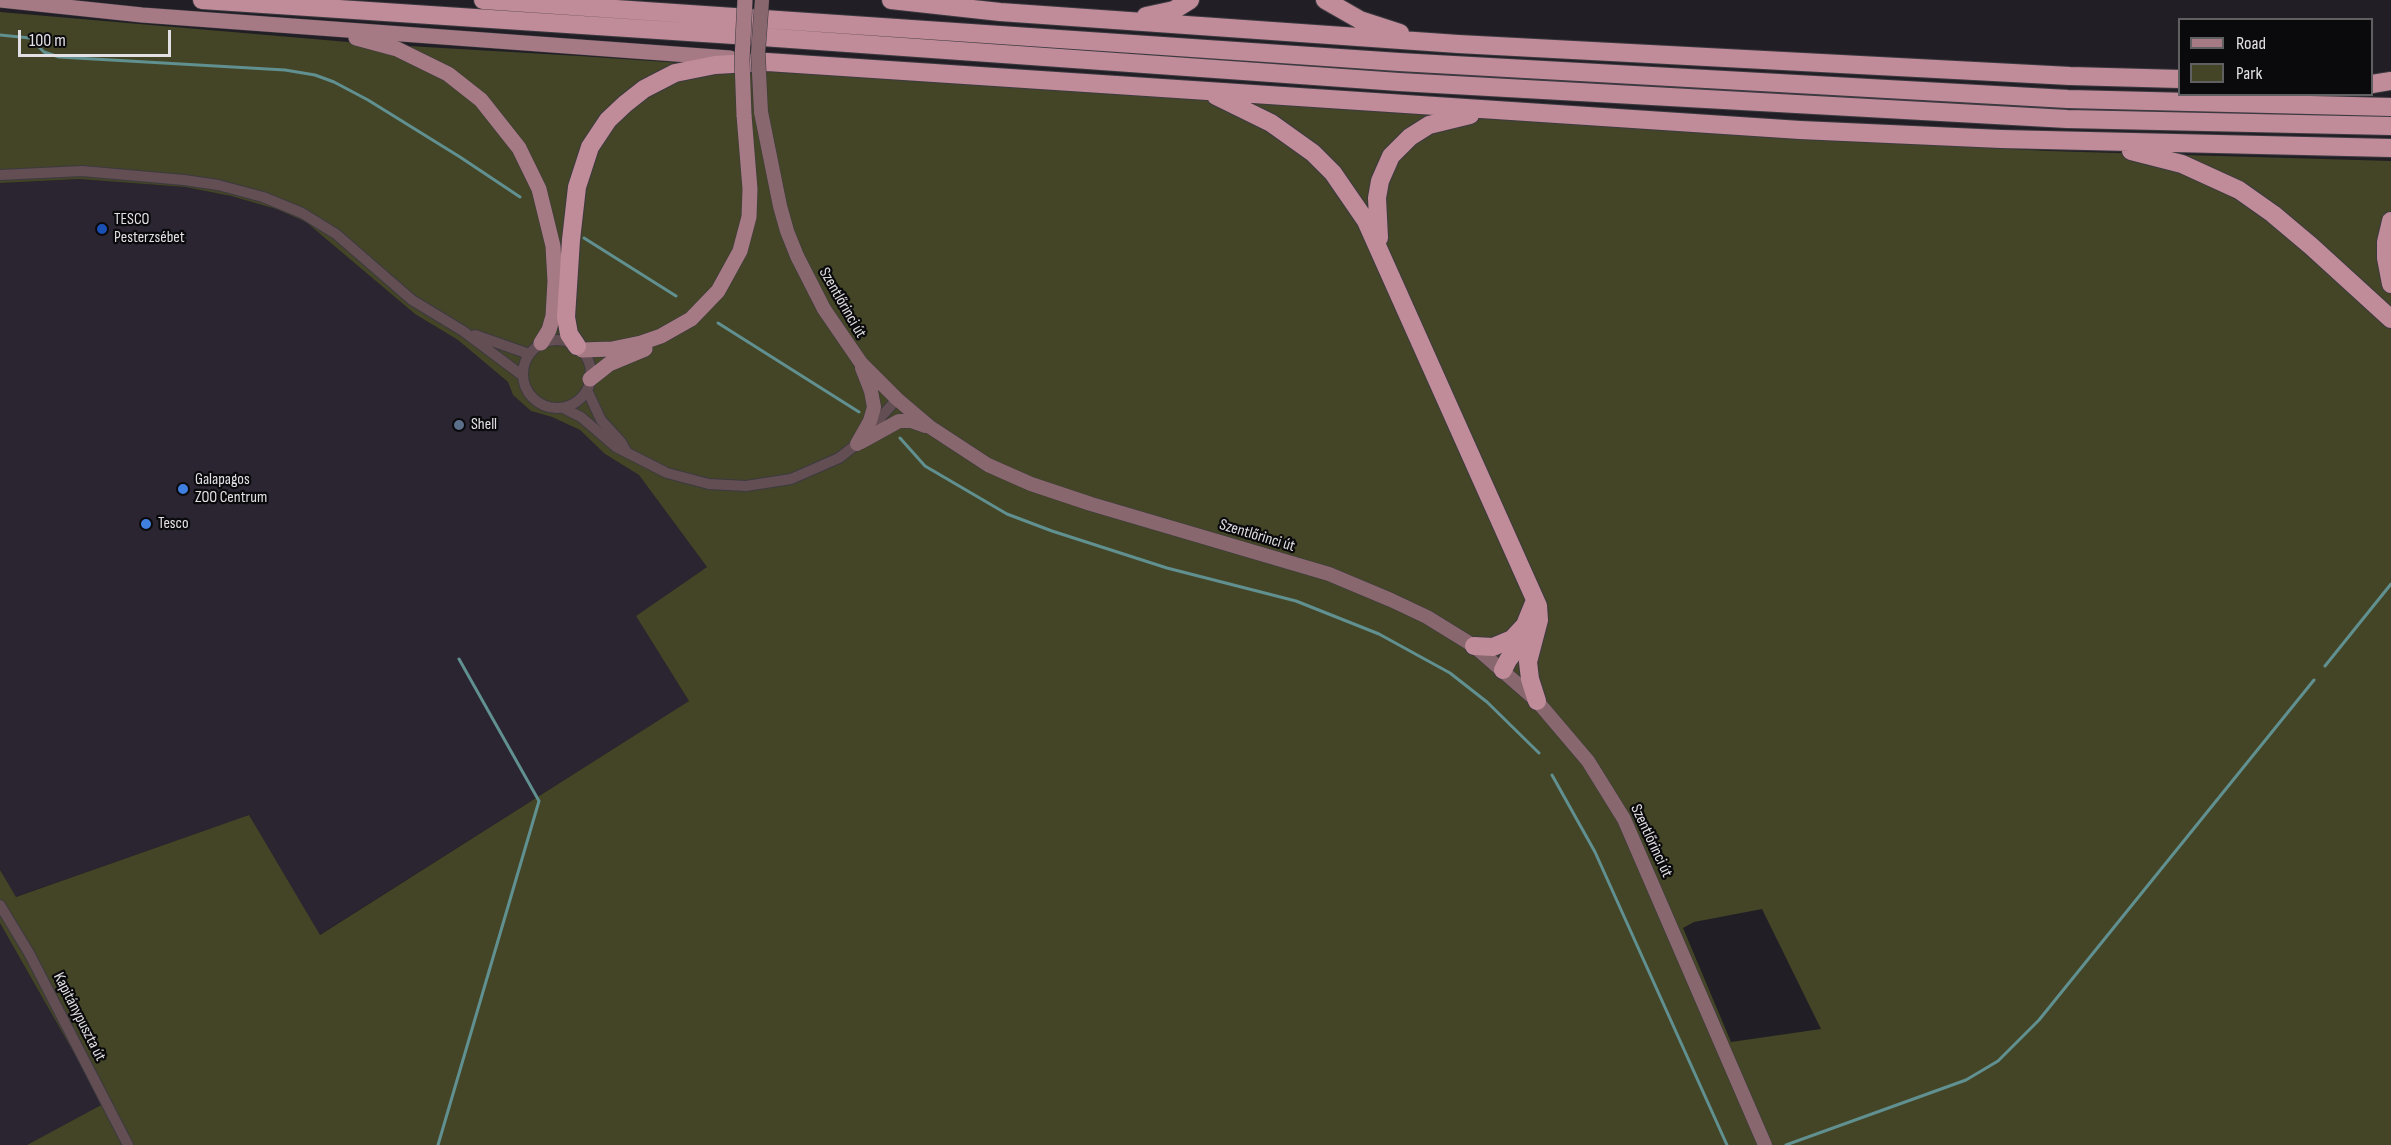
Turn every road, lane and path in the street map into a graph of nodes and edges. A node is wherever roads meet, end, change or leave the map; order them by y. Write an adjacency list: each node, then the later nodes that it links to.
1 (0, 0): 10 (main road)
2 (202, 0): 21 (highway)
3 (483, 0): 19 (highway)
4 (745, 0): 30 (main road, bridge)
5 (762, 0): 34 (main road, Szentlőrinci út, bridge)
6 (891, 0): 9 (highway)
7 (1190, 0): 9 (highway)
8 (1325, 0): 11 (highway)
9 (1090, 19): 11 (highway)
10 (298, 26): 12 (main road); 31 (main road)
11 (1458, 44): 13 (highway)
12 (767, 62): 18 (highway); 32 (highway)
13 (2178, 79)
14 (2391, 81): 15 (highway)
15 (2373, 85)
16 (2373, 85): 17 (highway)
17 (2391, 86)
18 (1204, 91): 20 (highway); 26 (highway)
19 (2391, 107)
20 (1506, 111): 22 (highway); 26 (highway)
21 (2391, 126)
22 (2001, 139): 23 (highway); 28 (highway)
23 (2391, 148)
24 (0, 175): 29 (street)
25 (2391, 221): 27 (highway)
26 (1380, 248): 42 (highway)
27 (2391, 284)
28 (2391, 320)
29 (463, 331): 33 (street); 35 (street)
30 (660, 336): 32 (main road); 36 (main road)
31 (541, 344): 32 (street); 33 (street)
32 (579, 348): 36 (street)
33 (529, 354): 35 (street)
34 (861, 363): 37 (main road, Szentlőrinci út); 40 (main road)
35 (523, 376): 38 (street)
36 (589, 384): 38 (street); 41 (street)
37 (897, 399): 39 (main road, Szentlőrinci út); 40 (street)
38 (563, 408): 41 (street)
39 (930, 428): 40 (main road); 43 (main road, Szentlőrinci út)
40 (857, 444): 41 (street)
41 (626, 451)
42 (1536, 599): 43 (highway); 44 (highway); 45 (highway)
43 (1474, 646): 45 (main road, Szentlőrinci út)
44 (1530, 652): 45 (highway); 46 (highway)
45 (1503, 670): 46 (main road, Szentlőrinci út)
46 (1537, 701): 49 (main road, Szentlőrinci út)
47 (0, 905): 48 (street, Kapitánypuszta út)
48 (128, 1145)
49 (1765, 1145)

